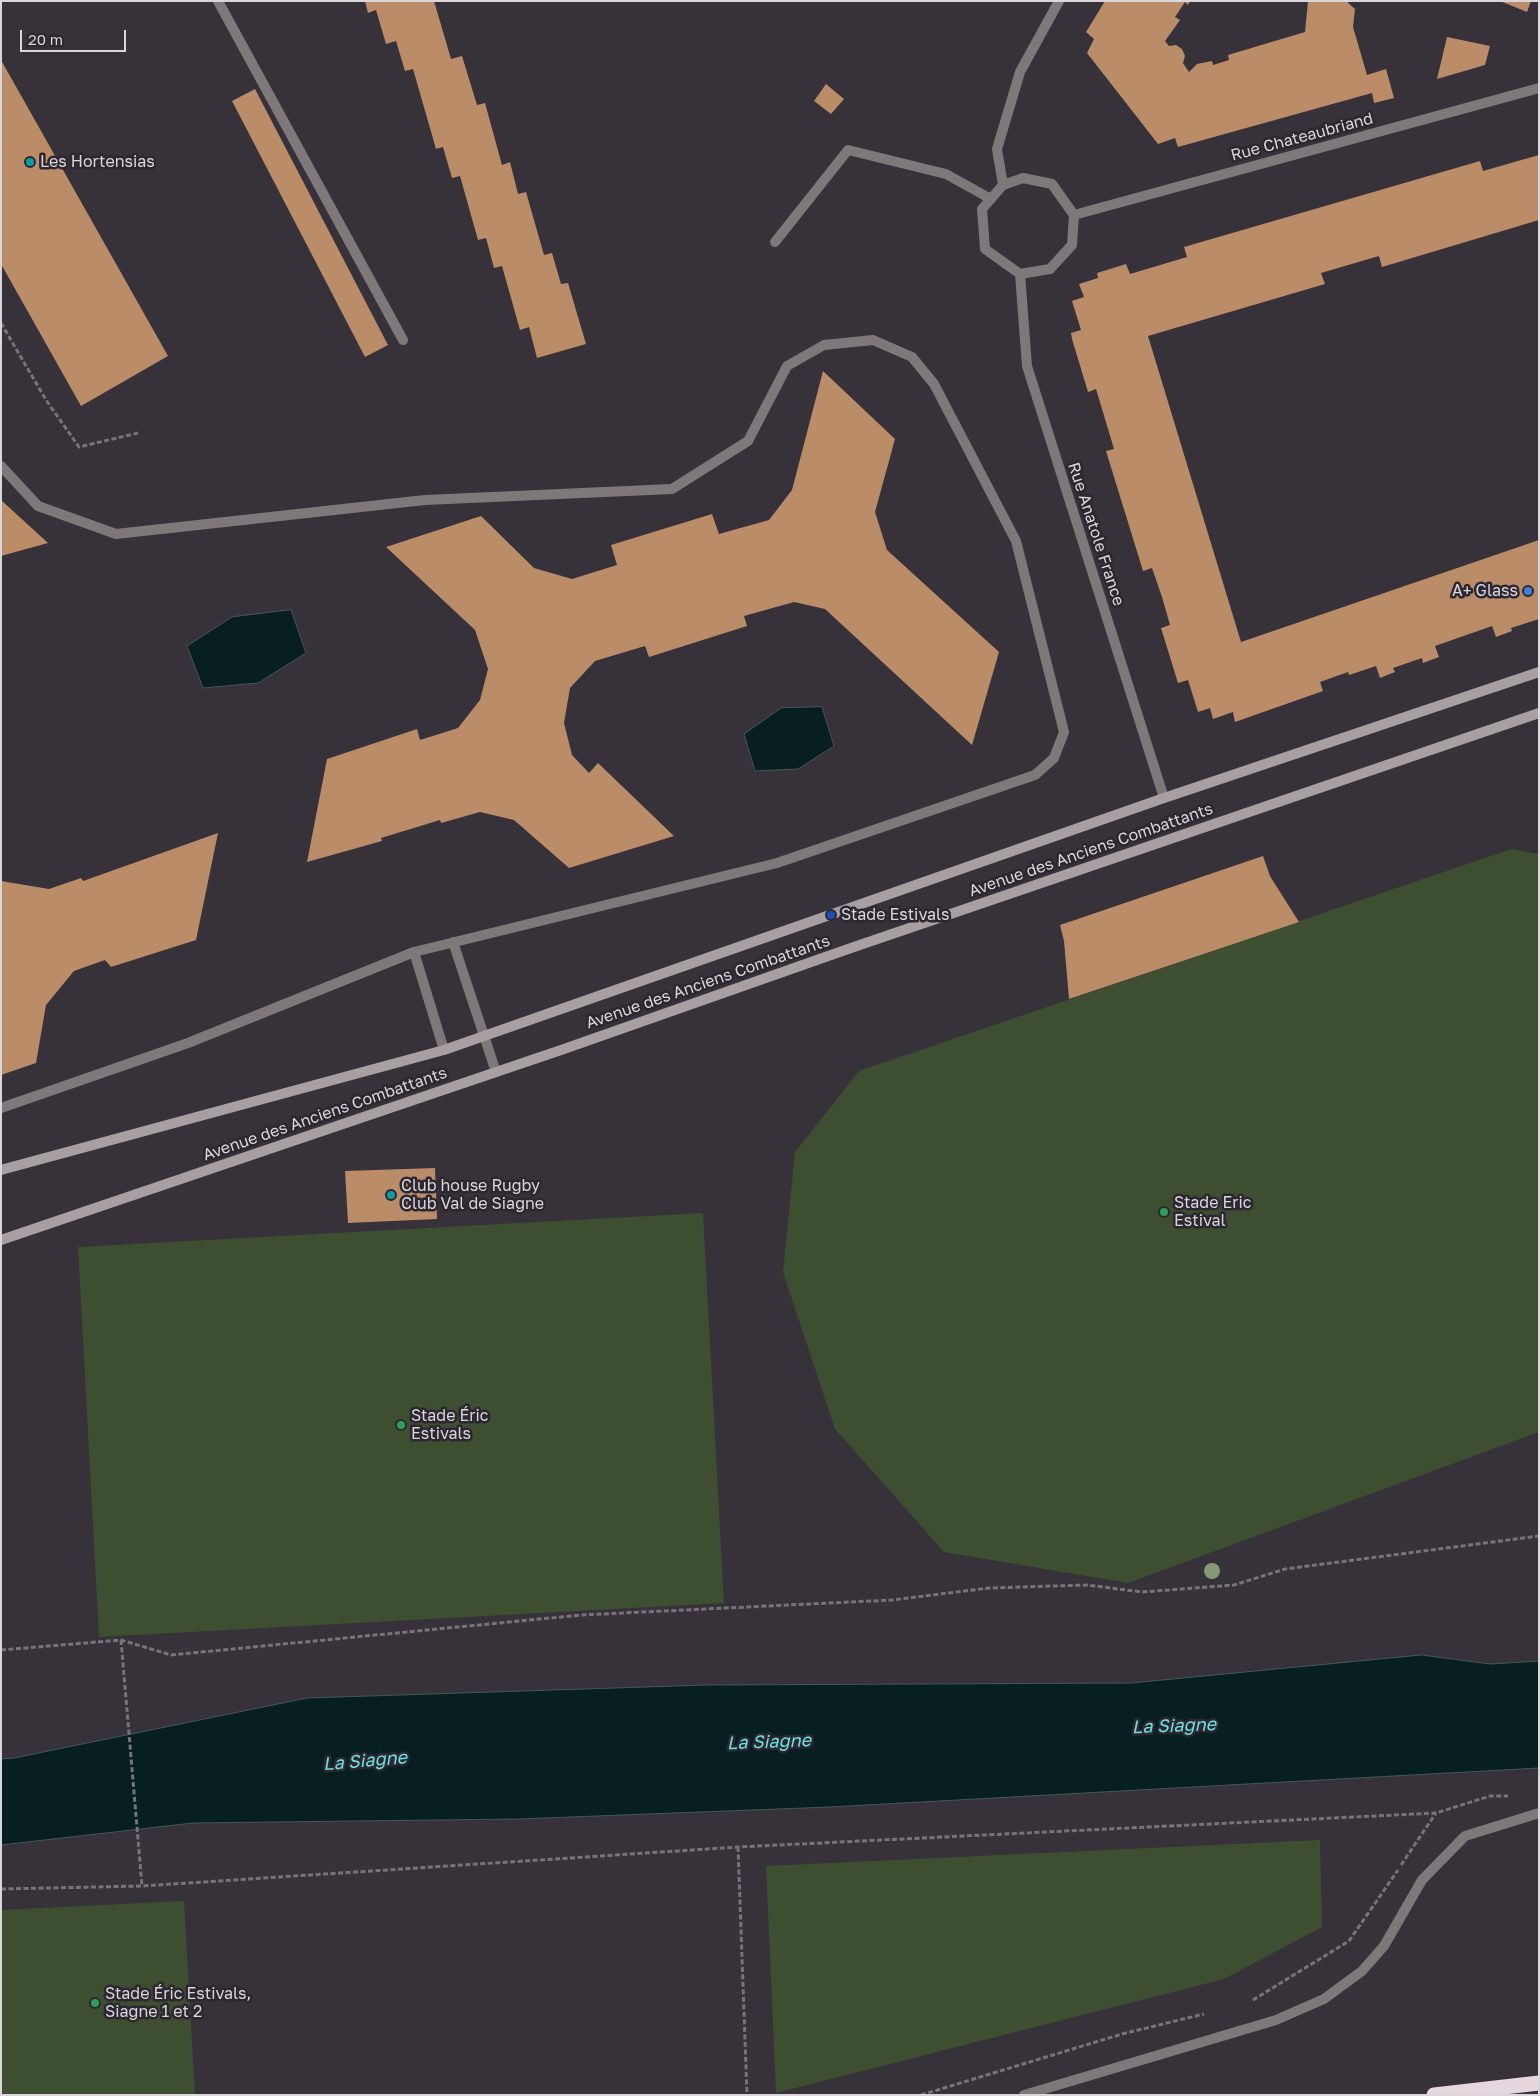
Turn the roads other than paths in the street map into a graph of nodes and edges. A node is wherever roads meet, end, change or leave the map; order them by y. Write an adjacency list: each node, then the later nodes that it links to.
1 (218, 1): 9 (street)
2 (1059, 1): 4 (street)
3 (1539, 88): 6 (street, Rue Chateaubriand)
4 (1003, 185): 5 (street); 6 (street)
5 (991, 199): 7 (street); 8 (street)
6 (1074, 215): 8 (street)
7 (774, 242)
8 (1020, 274): 13 (street, Rue Anatole France)
9 (403, 340)
10 (1, 466): 14 (street)
11 (1539, 672): 13 (main road, Avenue des Anciens Combattants)
12 (1539, 713): 18 (main road, Avenue des Anciens Combattants)
13 (1164, 798): 16 (main road, Avenue des Anciens Combattants)
14 (453, 942): 15 (street); 16 (street)
15 (414, 952): 17 (street); 19 (street)
16 (483, 1036): 17 (main road, Avenue des Anciens Combattants); 18 (street)
17 (444, 1050): 20 (main road, Avenue des Anciens Combattants)
18 (496, 1072): 21 (main road, Avenue des Anciens Combattants)
19 (1, 1108)
20 (1, 1170)
21 (1, 1240)
22 (1539, 1813): 24 (street)
23 (1539, 2082): 25 (highway)
24 (1024, 2095)
25 (1434, 2095)

